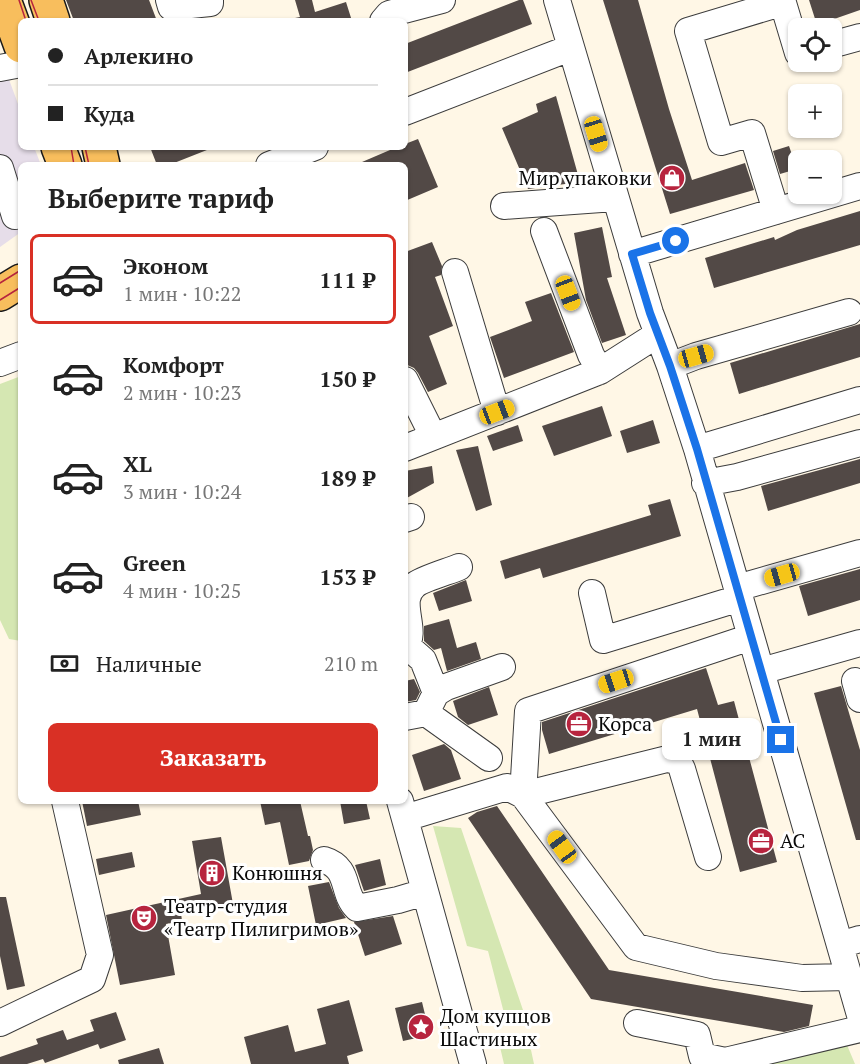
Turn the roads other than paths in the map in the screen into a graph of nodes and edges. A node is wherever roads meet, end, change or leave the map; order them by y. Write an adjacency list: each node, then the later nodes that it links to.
1 (46, 0): 8 (main road)
2 (169, 0): 3 (street)
3 (210, 0)
4 (442, 0): 9 (street)
5 (556, 0): 14 (street)
6 (773, 3): 10 (street); 24 (street)
7 (3, 4): 12 (main road)
8 (52, 18)
9 (386, 18)
10 (788, 20)
11 (860, 37): 13 (street)
12 (18, 39)
13 (842, 42)
14 (570, 48): 17 (street); 22 (street)
15 (18, 65): 16 (street)
16 (0, 68)
17 (408, 111)
18 (307, 150): 19 (street)
19 (277, 162)
20 (0, 168): 25 (street)
21 (860, 186): 24 (street)
22 (615, 198): 23 (street); 27 (street)
23 (504, 206)
24 (776, 211): 27 (street)
25 (15, 216)
26 (544, 231): 36 (street)
27 (632, 254): 32 (street)
28 (455, 272): 39 (street)
29 (18, 283): 30 (main road)
30 (0, 294)
31 (849, 312): 35 (street)
32 (658, 334): 35 (street); 36 (street)
33 (18, 356): 34 (street)
34 (0, 363)
35 (670, 366): 43 (street)
36 (600, 371): 39 (street)
37 (408, 386): 40 (street)
38 (860, 400): 43 (street)
39 (497, 412): 40 (street)
40 (433, 436): 42 (street)
41 (860, 443): 44 (street)
42 (408, 447)
43 (697, 449): 44 (street)
44 (705, 483): 48 (street)
45 (860, 552): 48 (street)
46 (459, 567): 49 (street)
47 (592, 593): 48 (street)
48 (738, 593): 51 (street)
49 (408, 596)
50 (408, 619): 52 (street)
51 (751, 637): 56 (street); 59 (street)
52 (408, 643)
53 (860, 643): 56 (street)
54 (408, 649): 57 (street)
55 (502, 667): 57 (street)
56 (761, 671): 65 (street)
57 (422, 708): 58 (street)
58 (489, 758)
59 (523, 795): 61 (street); 62 (street); 66 (street)
60 (66, 804): 68 (street)
61 (402, 809): 64 (street)
62 (708, 857)
63 (324, 860): 64 (street)
64 (426, 892): 71 (street)
65 (850, 942): 66 (street)
66 (849, 977): 67 (street)
67 (860, 1015)
68 (0, 1023)
69 (637, 1023): 70 (street)
70 (860, 1029)
71 (473, 1064)

